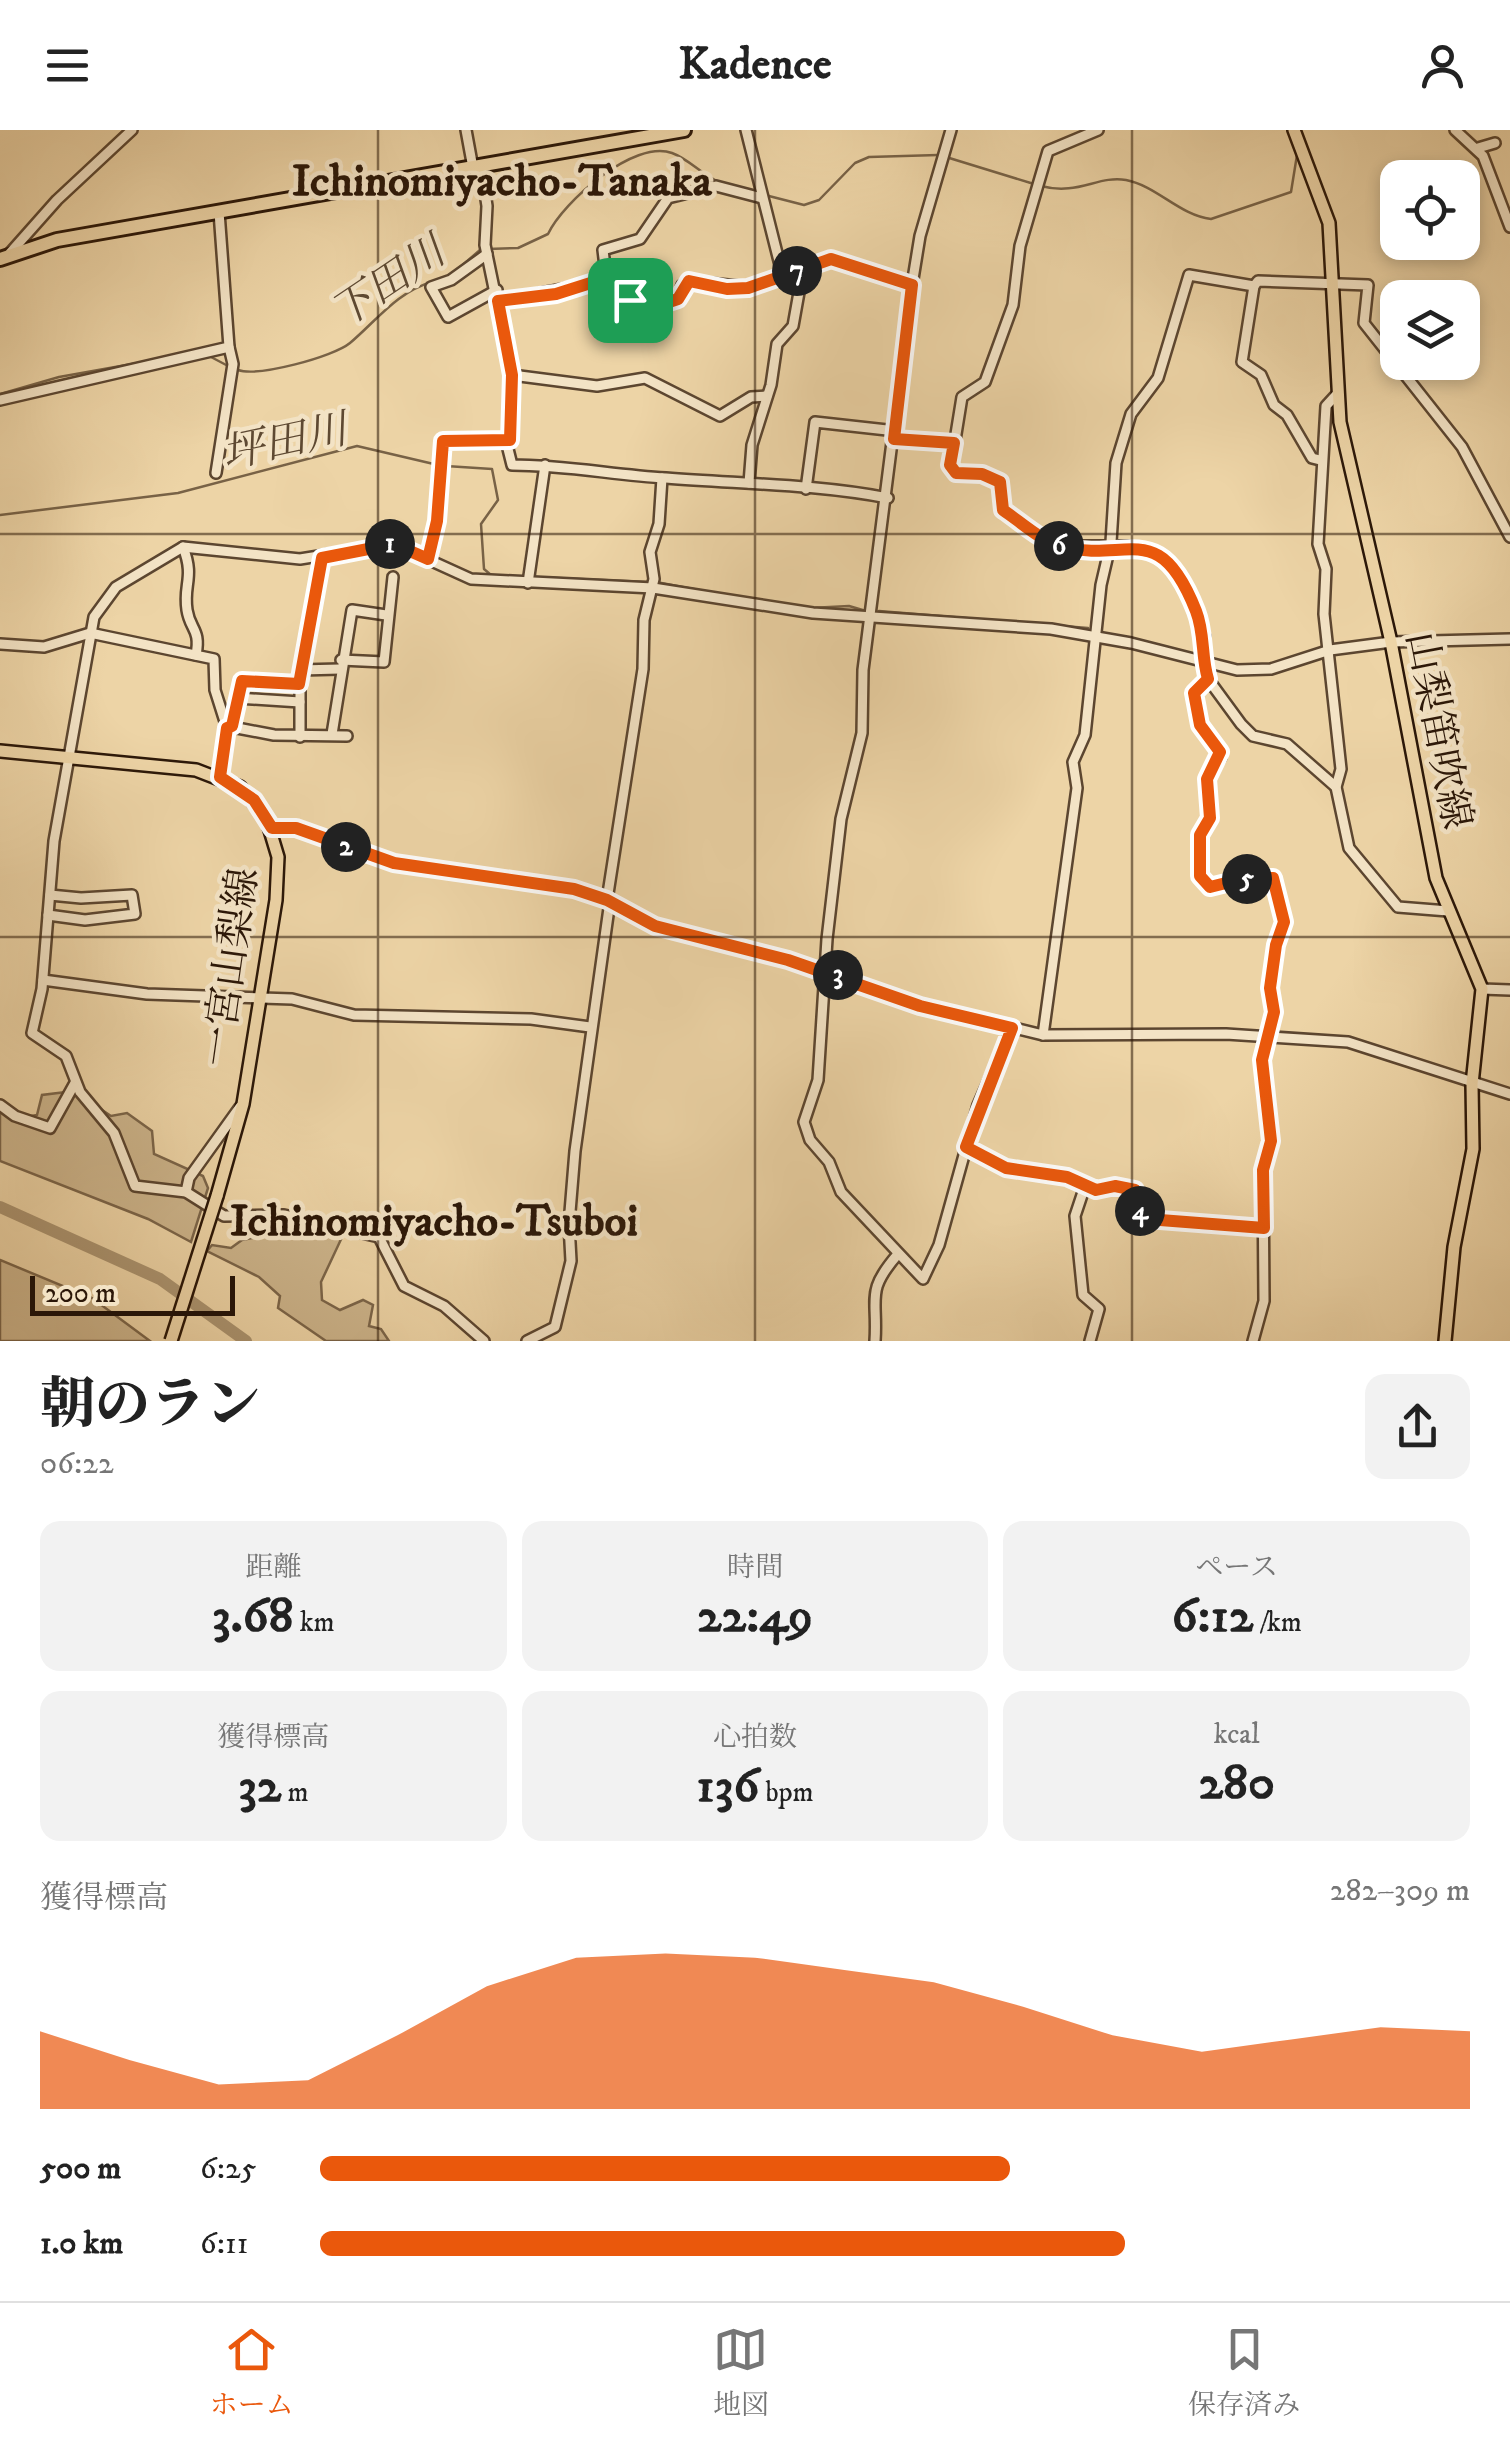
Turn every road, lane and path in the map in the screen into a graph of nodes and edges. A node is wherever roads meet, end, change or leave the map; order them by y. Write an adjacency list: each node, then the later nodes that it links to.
1 (132, 130): 16 (street)
2 (466, 130): 11 (street)
3 (684, 130): 11 (highway)
4 (746, 130): 12 (street)
5 (952, 130): 21 (street)
6 (1098, 130): 32 (street)
7 (1294, 130): 20 (main road, 山梨笛吹線)
8 (1454, 130): 10 (street)
9 (1495, 143): 10 (street)
10 (1478, 148): 14 (street)
11 (477, 167): 13 (highway); 15 (street)
12 (761, 194): 18 (street); 19 (street)
13 (220, 212): 16 (highway); 25 (street)
14 (1510, 227)
15 (486, 249): 23 (street); 23 (street)
16 (5, 256)
17 (803, 270): 18 (street); 21 (street); 28 (street)
18 (782, 272): 19 (street)
19 (607, 283): 24 (street)
20 (1334, 284): 22 (street); 27 (main road, 山梨笛吹線); 40 (street)
21 (912, 285): 30 (street)
22 (1254, 286): 33 (street); 42 (street)
23 (496, 290): 24 (street)
24 (498, 301): 26 (street)
25 (229, 347): 29 (street); 35 (street)
26 (512, 375): 28 (street); 31 (street)
27 (1337, 394): 33 (street); 53 (main road, 山梨笛吹線)
28 (767, 396): 37 (street)
29 (0, 400)
30 (895, 435): 32 (street); 38 (street); 39 (street)
31 (510, 440): 34 (street); 44 (street)
32 (954, 443): 42 (street)
33 (1320, 460): 55 (street)
34 (545, 464): 36 (street); 46 (street)
35 (216, 473)
36 (662, 478): 37 (street); 47 (street)
37 (748, 483): 38 (street)
38 (806, 489): 39 (street)
39 (888, 498): 49 (street)
40 (1510, 536)
41 (183, 547): 43 (street); 50 (street); 56 (street)
42 (1110, 548): 51 (street); 57 (street)
43 (322, 558): 44 (street); 59 (street)
44 (428, 559): 46 (street)
45 (393, 578): 48 (street)
46 (528, 583): 47 (street)
47 (653, 584): 49 (street); 74 (street)
48 (386, 615): 58 (street); 58 (street)
49 (872, 616): 51 (street); 77 (street)
50 (90, 633): 54 (street); 56 (street); 69 (street)
51 (1096, 636): 57 (street); 84 (street)
52 (1510, 639): 53 (street)
53 (1391, 642): 55 (street); 75 (main road, 山梨笛吹線)
54 (0, 644)
55 (1330, 650): 57 (street); 71 (street)
56 (196, 655): 64 (street)
57 (1203, 662): 60 (street)
58 (341, 665): 59 (street); 65 (street)
59 (300, 670): 61 (street)
60 (1208, 679): 71 (street); 85 (street)
61 (299, 684): 62 (street); 63 (street)
62 (238, 698): 63 (street); 64 (street)
63 (300, 702): 67 (street)
64 (229, 727): 67 (street); 70 (street)
65 (332, 734): 66 (street); 67 (street)
66 (347, 736)
67 (300, 737)
68 (0, 751): 69 (main road, 一宮山梨線)
69 (68, 757): 70 (main road, 一宮山梨線); 73 (street)
70 (220, 777): 72 (main road, 一宮山梨線)
71 (1336, 787): 75 (street)
72 (272, 828): 74 (street); 81 (main road, 一宮山梨線)
73 (50, 894): 76 (street); 76 (street)
74 (608, 901): 77 (street); 82 (street)
75 (1448, 911): 79 (main road, 山梨笛吹線)
76 (48, 915): 78 (street)
77 (825, 971): 83 (street); 95 (street)
78 (43, 980): 81 (street); 86 (street)
79 (1482, 989): 80 (street); 87 (main road, 山梨笛吹線)
80 (1510, 990)
81 (260, 996): 82 (street); 89 (main road, 一宮山梨線)
82 (590, 1027): 98 (street)
83 (1012, 1028): 84 (street); 91 (street)
84 (1042, 1035): 85 (street)
85 (1269, 1040): 87 (street); 94 (street)
86 (76, 1083): 90 (street); 93 (street)
87 (1472, 1084): 88 (street); 102 (main road, 山梨笛吹線)
88 (1510, 1094)
89 (244, 1104): 93 (street); 96 (main road, 一宮山梨線, bridge)
90 (0, 1105)
91 (966, 1147): 92 (street); 95 (street)
92 (1085, 1186): 94 (street); 100 (street)
93 (186, 1192): 97 (street)
94 (1264, 1228): 101 (street)
95 (898, 1254): 99 (street)
96 (171, 1341)
97 (484, 1341)
98 (527, 1341)
99 (876, 1341)
100 (1090, 1341)
101 (1253, 1341)
102 (1445, 1341)

